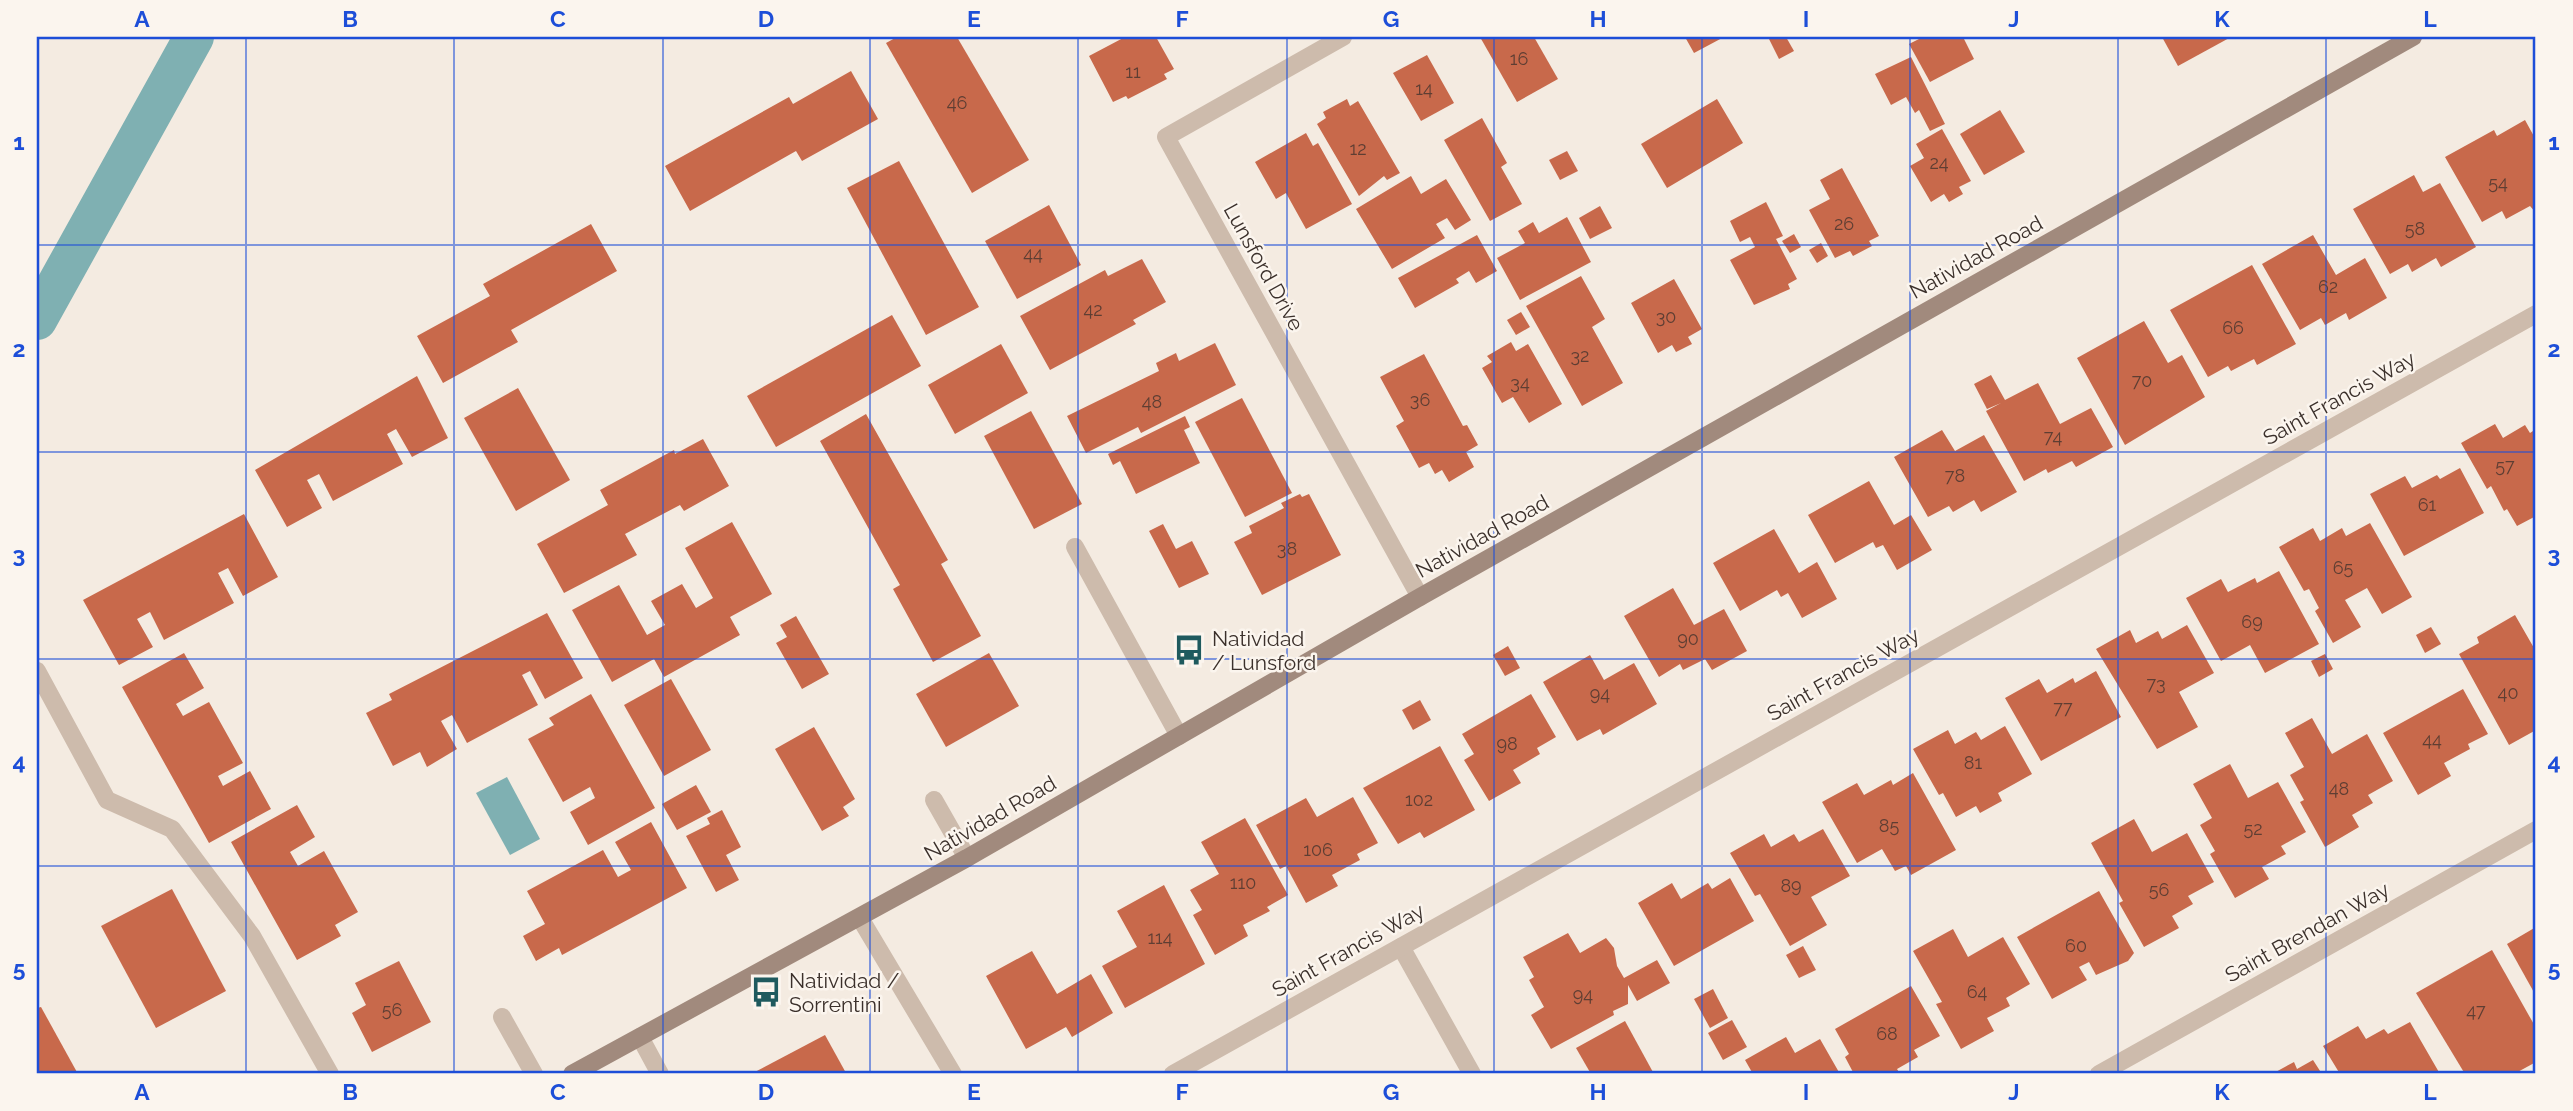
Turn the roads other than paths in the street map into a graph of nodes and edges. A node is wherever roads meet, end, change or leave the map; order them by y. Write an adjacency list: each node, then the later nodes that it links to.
1 (1343, 37): 5 (street, Lunsford Drive)
2 (2412, 37): 5 (main road, Natividad Road)
3 (2536, 314): 12 (street, Saint Francis Way)
4 (1075, 547): 7 (street)
5 (1420, 597): 7 (main road, Natividad Road)
6 (37, 671): 15 (street)
7 (1179, 736): 10 (main road, Natividad Road)
8 (934, 800): 10 (street)
9 (2536, 830): 22 (street, Saint Brendan Way)
10 (967, 858): 11 (main road, Natividad Road)
11 (860, 918): 14 (main road, Natividad Road); 19 (street)
12 (1401, 947): 20 (street, Saint Francis Way); 21 (street)
13 (502, 1017): 16 (street)
14 (640, 1037): 17 (main road, Natividad Road); 18 (street)
15 (330, 1074)
16 (534, 1074)
17 (572, 1074)
18 (660, 1074)
19 (953, 1074)
20 (1172, 1074)
21 (1472, 1074)
22 (2099, 1074)

